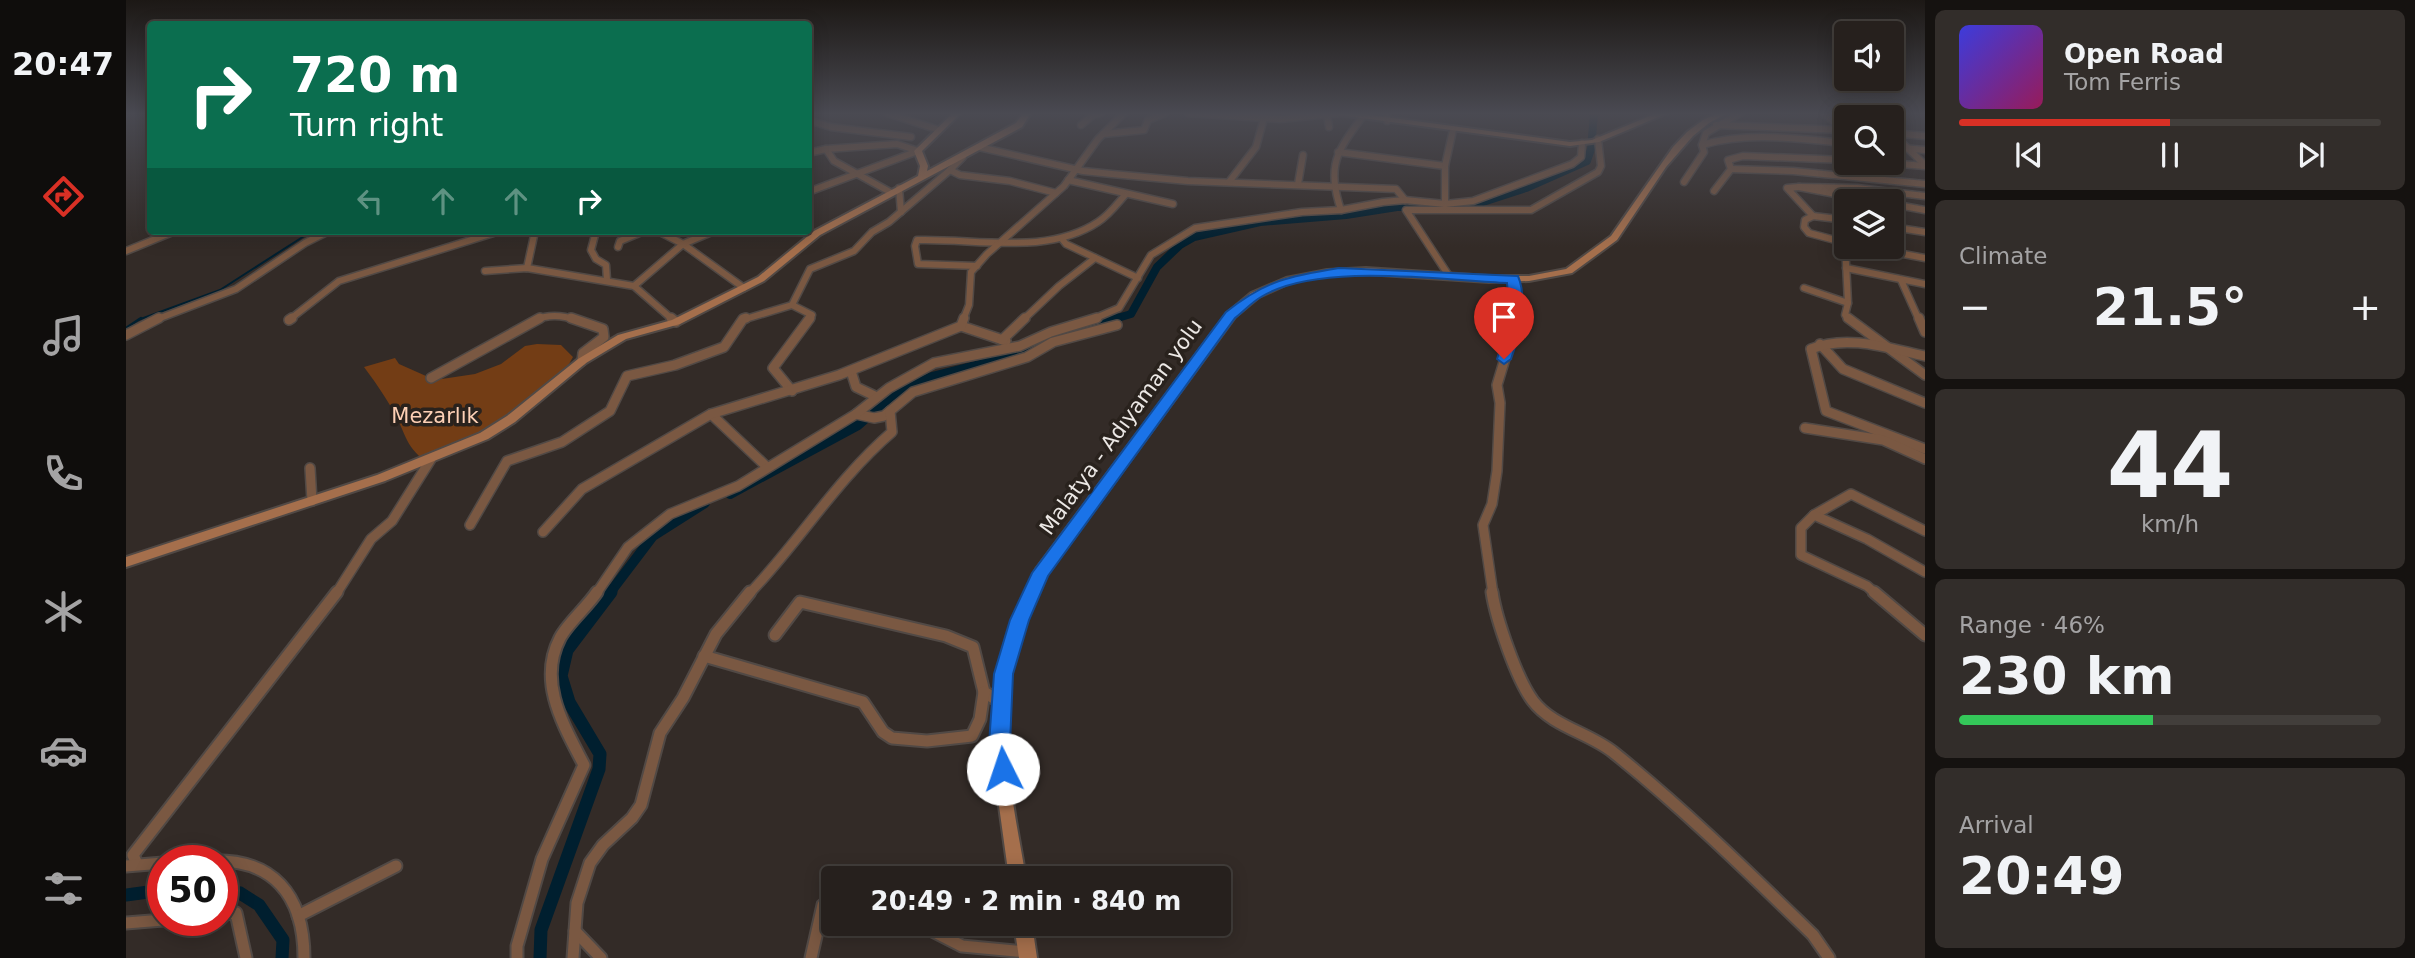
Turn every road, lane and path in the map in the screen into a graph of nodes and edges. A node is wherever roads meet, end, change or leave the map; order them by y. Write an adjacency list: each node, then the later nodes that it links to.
1 (832, 158): 26 (street)
2 (899, 158): 26 (street)
3 (921, 158): 27 (main road)
4 (959, 158): 27 (main road)
5 (962, 158): 25 (street)
6 (1029, 158): 23 (street)
7 (1085, 158): 23 (street)
8 (1246, 158): 29 (street)
9 (1303, 158): 31 (street)
10 (1337, 158): 33 (street)
11 (1382, 158): 22 (street)
12 (1447, 158): 22 (street)
13 (1580, 158): 45 (street)
14 (1598, 158): 76 (street)
15 (1670, 158): 78 (main road, Malatya - Adıyaman yolu)
16 (1700, 158): 30 (street)
17 (1737, 158): 24 (street)
18 (1787, 158): 19 (street)
19 (1834, 160)
20 (1904, 164): 21 (street)
21 (1925, 165)
22 (1445, 166): 45 (street)
23 (1077, 168): 28 (street); 29 (street)
24 (1731, 169): 32 (street); 36 (street)
25 (950, 170): 37 (street); 43 (street)
26 (855, 173): 35 (street); 38 (street)
27 (922, 177): 38 (main road)
28 (1068, 180): 37 (street); 40 (street)
29 (1229, 182): 31 (street)
30 (1684, 182)
31 (1298, 184): 33 (street)
32 (1925, 184)
33 (1333, 186): 42 (street); 47 (street)
34 (1799, 187): 39 (street); 41 (street); 50 (street)
35 (812, 190)
36 (1714, 191)
37 (1056, 193): 63 (street)
38 (896, 194): 43 (street); 49 (street); 83 (main road)
39 (1834, 194)
40 (1125, 195): 44 (street); 62 (street)
41 (1925, 196)
42 (1405, 200): 45 (street); 47 (street)
43 (909, 204): 49 (street)
44 (1173, 204)
45 (1445, 204)
46 (1904, 206): 48 (street)
47 (1341, 210): 77 (street)
48 (1925, 210)
49 (901, 212): 86 (street)
50 (1813, 216): 51 (street); 64 (street)
51 (1834, 219)
52 (1904, 229): 53 (street)
53 (1925, 232)
54 (165, 235): 67 (street)
55 (323, 235): 94 (street)
56 (480, 235): 88 (street)
57 (534, 235): 73 (street)
58 (595, 235): 80 (street)
59 (633, 235): 66 (street)
60 (666, 235): 65 (street)
61 (704, 235): 65 (street)
62 (1062, 239): 63 (street); 69 (street)
63 (1003, 240): 72 (street); 72 (street)
64 (1834, 240)
65 (683, 244): 82 (street); 83 (street)
66 (618, 247)
67 (126, 251)
68 (1904, 254): 70 (street)
69 (1095, 258): 77 (street); 95 (street)
70 (1925, 258)
71 (1846, 259): 74 (street)
72 (977, 266): 92 (street)
73 (527, 268): 75 (street); 80 (street)
74 (1846, 268): 79 (street); 85 (street)
75 (485, 271)
76 (1449, 276): 78 (main road, Malatya - Adıyaman yolu); 128 (main road, Malatya - Adıyaman yolu)
77 (1138, 278): 98 (street)
78 (1513, 279): 148 (street)
79 (1901, 280): 81 (street); 87 (street)
80 (607, 281): 82 (street)
81 (1925, 284)
82 (634, 286): 90 (street)
83 (744, 288): 90 (main road)
84 (1804, 288): 85 (street)
85 (1848, 303): 89 (street)
86 (792, 305): 105 (street); 119 (street)
87 (1922, 319): 93 (street)
88 (289, 320)
89 (1849, 320): 96 (street); 99 (street)
90 (676, 322): 101 (main road)
91 (1117, 325): 108 (street)
92 (961, 326): 95 (street); 102 (street)
93 (1925, 332)
94 (126, 335)
95 (1002, 340): 98 (street)
96 (1851, 343): 97 (street); 99 (street)
97 (1820, 344): 107 (street); 112 (street)
98 (1020, 346): 106 (street)
99 (1887, 348): 100 (street); 103 (street)
100 (1925, 356)
101 (582, 361): 104 (street); 113 (main road)
102 (851, 370): 105 (street); 106 (street)
103 (1925, 375)
104 (431, 378)
105 (792, 391): 109 (street)
106 (877, 397): 110 (street)
107 (1925, 403)
108 (890, 411): 110 (street); 126 (street)
109 (712, 414): 115 (street); 121 (street)
110 (860, 414): 115 (street)
111 (1805, 428): 114 (street)
112 (1925, 449)
113 (431, 459): 117 (main road); 130 (street)
114 (1925, 459)
115 (766, 467): 144 (street)
116 (310, 468): 117 (street)
117 (312, 500): 122 (main road)
118 (1814, 515): 120 (street); 123 (street); 125 (street)
119 (470, 525)
120 (1925, 531)
121 (543, 532)
122 (126, 562)
123 (1925, 572)
124 (775, 635): 127 (street)
125 (1925, 635)
126 (704, 656): 127 (street); 138 (street)
127 (984, 692): 128 (street)
128 (1002, 704): 132 (main road, Malatya - Adıyaman yolu)
129 (238, 864): 134 (street)
130 (132, 865)
131 (396, 866): 134 (street)
132 (1015, 866)
133 (821, 910): 147 (street)
134 (298, 916): 143 (street)
135 (238, 920): 142 (street)
136 (147, 921): 137 (street)
137 (126, 923)
138 (575, 931): 145 (street); 146 (street)
139 (942, 936): 141 (street)
140 (1025, 936): 141 (main road)
141 (1027, 955)
142 (246, 958)
143 (304, 958)
144 (517, 958)
145 (573, 958)
146 (601, 958)
147 (811, 958)
148 (1829, 958)

